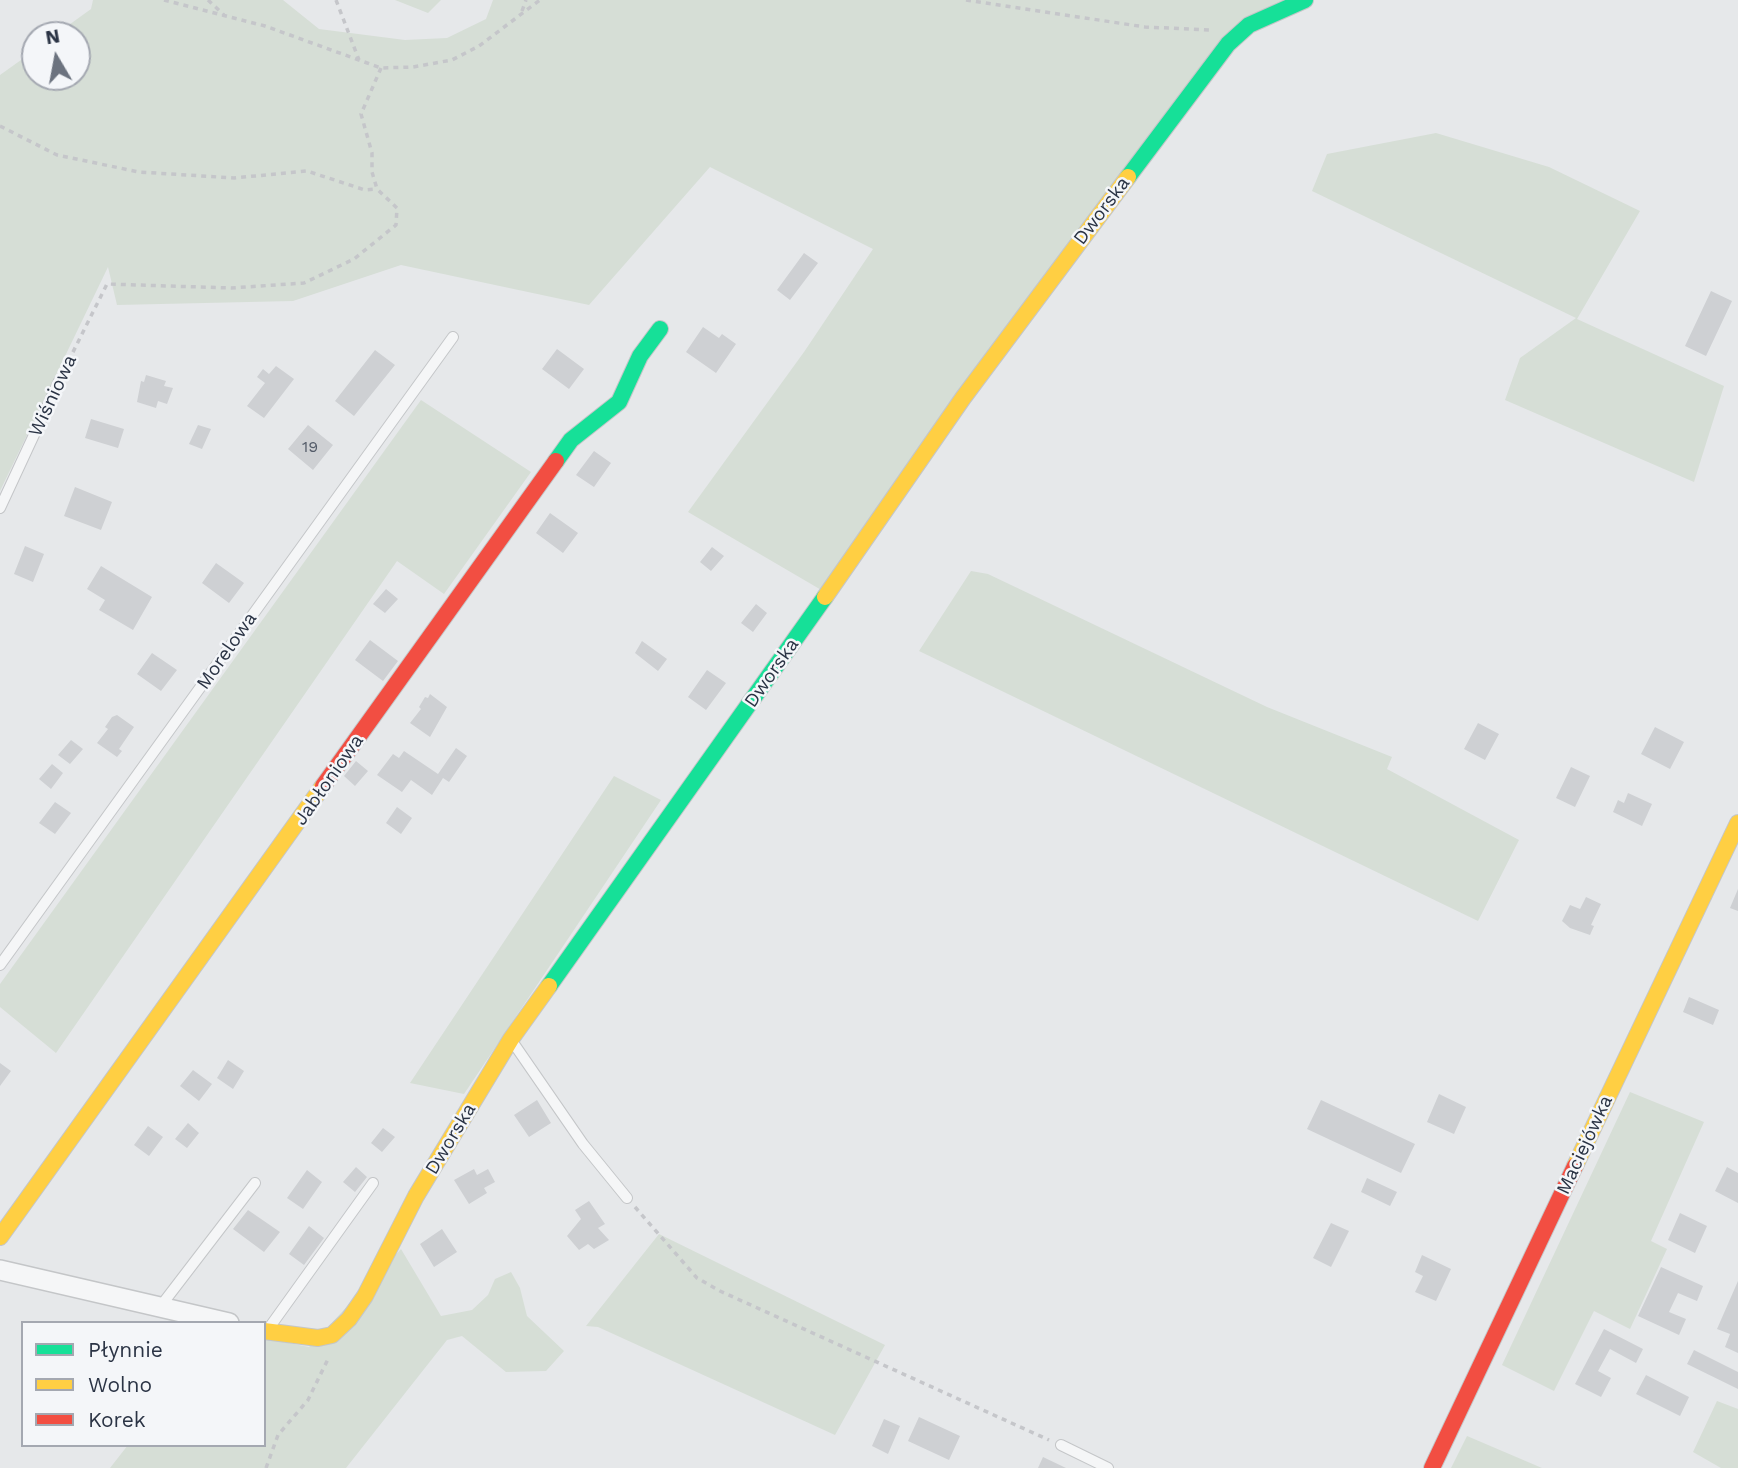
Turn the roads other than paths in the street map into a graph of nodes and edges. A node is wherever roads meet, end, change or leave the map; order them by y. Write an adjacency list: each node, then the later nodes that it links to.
1 (1305, 0): 8 (street, Dworska)
2 (660, 329): 12 (street, Jabłoniowa)
3 (453, 337): 7 (lane, Morelowa)
4 (59, 381): 5 (lane, Wiśniowa)
5 (0, 508)
6 (1738, 823): 20 (street, Maciejówka)
7 (0, 965)
8 (511, 1039): 11 (lane); 17 (street, Dworska)
9 (255, 1183): 14 (lane)
10 (373, 1184): 16 (lane)
11 (627, 1198)
12 (0, 1237)
13 (0, 1270): 14 (street)
14 (160, 1307): 15 (street)
15 (220, 1321)
16 (266, 1330)
17 (266, 1331)
18 (1061, 1445): 19 (lane)
19 (1108, 1468)
20 (1432, 1468)

